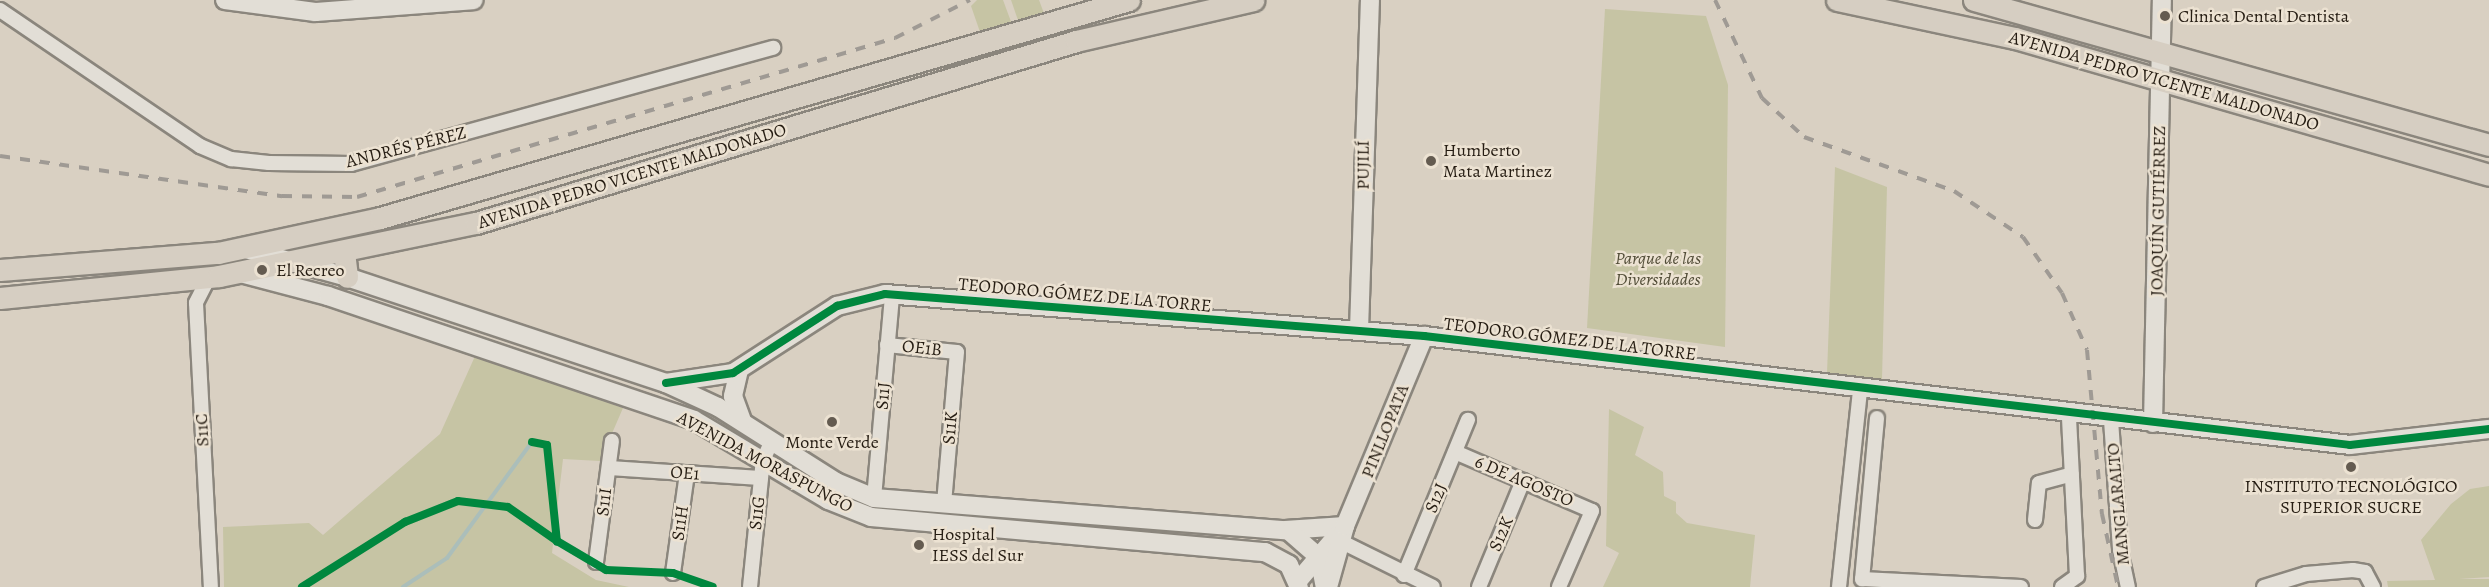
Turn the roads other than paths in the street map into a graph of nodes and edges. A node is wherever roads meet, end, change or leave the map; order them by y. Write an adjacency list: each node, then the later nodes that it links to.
1 (225, 0): 11 (street)
2 (326, 0): 11 (street)
3 (474, 0): 10 (street)
4 (1129, 0): 18 (main road, AVENIDA PEDRO VICENTE MALDONADO)
5 (1252, 0): 19 (main road, AVENIDA PEDRO VICENTE MALDONADO)
6 (1370, 0): 27 (street, PUJILÍ)
7 (1837, 0): 15 (main road, AVENIDA PEDRO VICENTE MALDONADO)
8 (1974, 0): 14 (main road, AVENIDA PEDRO VICENTE MALDONADO)
9 (2162, 0): 14 (street, JOAQUÍN GUTIÉRREZ)
10 (418, 4): 11 (street)
11 (348, 9)
12 (0, 10): 13 (street, ANDRÉS PÉREZ)
13 (773, 48)
14 (2162, 52): 15 (street, JOAQUÍN GUTIÉRREZ); 16 (main road, AVENIDA PEDRO VICENTE MALDONADO)
15 (2161, 80): 17 (main road, AVENIDA PEDRO VICENTE MALDONADO); 40 (street, JOAQUÍN GUTIÉRREZ)
16 (2489, 146)
17 (2489, 175)
18 (242, 248): 20 (street, AVENIDA MORASPUNGO); 21 (main road, AVENIDA PEDRO VICENTE MALDONADO)
19 (344, 252): 20 (main road, AVENIDA PEDRO VICENTE MALDONADO); 24 (main road)
20 (297, 262): 22 (main road, AVENIDA PEDRO VICENTE MALDONADO); 24 (street, AVENIDA MORASPUNGO)
21 (0, 270)
22 (237, 272): 23 (main road, AVENIDA PEDRO VICENTE MALDONADO); 46 (street, AVENIDA MORASPUNGO)
23 (209, 277): 26 (main road, AVENIDA PEDRO VICENTE MALDONADO); 60 (street, S11C)
24 (347, 277): 32 (street, AVENIDA MORASPUNGO)
25 (892, 295): 27 (street, TEODORO GÓMEZ DE LA TORRE); 29 (street, S11J); 31 (street, TEODORO GÓMEZ DE LA TORRE)
26 (0, 298)
27 (1359, 330): 28 (street, TEODORO GÓMEZ DE LA TORRE)
28 (1425, 336): 33 (street, TEODORO GÓMEZ DE LA TORRE); 54 (street, PINLLOPATA)
29 (887, 345): 30 (street, OE1B); 50 (street, S11J)
30 (957, 352): 51 (street, S11K)
31 (736, 372): 32 (street, TEODORO GÓMEZ DE LA TORRE); 34 (street, TEODORO GÓMEZ DE LA TORRE); 39 (street)
32 (666, 383): 34 (street, AVENIDA MORASPUNGO)
33 (1860, 391): 35 (street, TEODORO GÓMEZ DE LA TORRE); 66 (street)
34 (690, 393): 39 (street, AVENIDA MORASPUNGO)
35 (2069, 416): 38 (street, TEODORO GÓMEZ DE LA TORRE); 48 (street)
36 (1877, 418): 67 (street)
37 (1468, 420): 44 (street, S12J)
38 (2110, 420): 40 (street, TEODORO GÓMEZ DE LA TORRE); 69 (street, MANGLARALTO)
39 (742, 421): 43 (street, AVENIDA MORASPUNGO)
40 (2153, 423): 41 (street, TEODORO GÓMEZ DE LA TORRE)
41 (2489, 429)
42 (612, 441): 45 (street, S11I)
43 (772, 441): 46 (street, S11G); 50 (street, AVENIDA MORASPUNGO)
44 (1455, 452): 49 (street, 6 DE AGOSTO); 58 (street, S12J)
45 (609, 468): 47 (street, OE1); 56 (street, S11I)
46 (762, 469): 47 (street, OE1); 59 (street, AVENIDA MORASPUNGO); 61 (street, S11G)
47 (687, 473): 57 (street, S11H)
48 (2072, 474): 52 (street); 68 (street)
49 (1523, 481): 64 (street, S12K); 65 (street, 6 DE AGOSTO)
50 (874, 498): 51 (street, AVENIDA MORASPUNGO)
51 (944, 504): 53 (street, AVENIDA MORASPUNGO)
52 (2035, 520)
53 (1285, 530): 54 (street, AVENIDA MORASPUNGO); 55 (street, AVENIDA MORASPUNGO)
54 (1345, 535): 55 (street, PINLLOPATA); 58 (street); 62 (street, PINLLOPATA)
55 (1318, 557): 59 (street, PINLLOPATA); 62 (street, PINLLOPATA)
56 (596, 562)
57 (674, 573)
58 (1404, 575): 63 (street)
59 (1298, 584)
60 (211, 587)
61 (750, 587)
62 (1326, 587)
63 (1433, 587)
64 (1479, 587)
65 (1559, 587)
66 (1839, 587)
67 (2021, 587)
68 (2062, 587)
69 (2128, 587)
70 (2264, 587): 71 (street)
71 (2373, 587)

